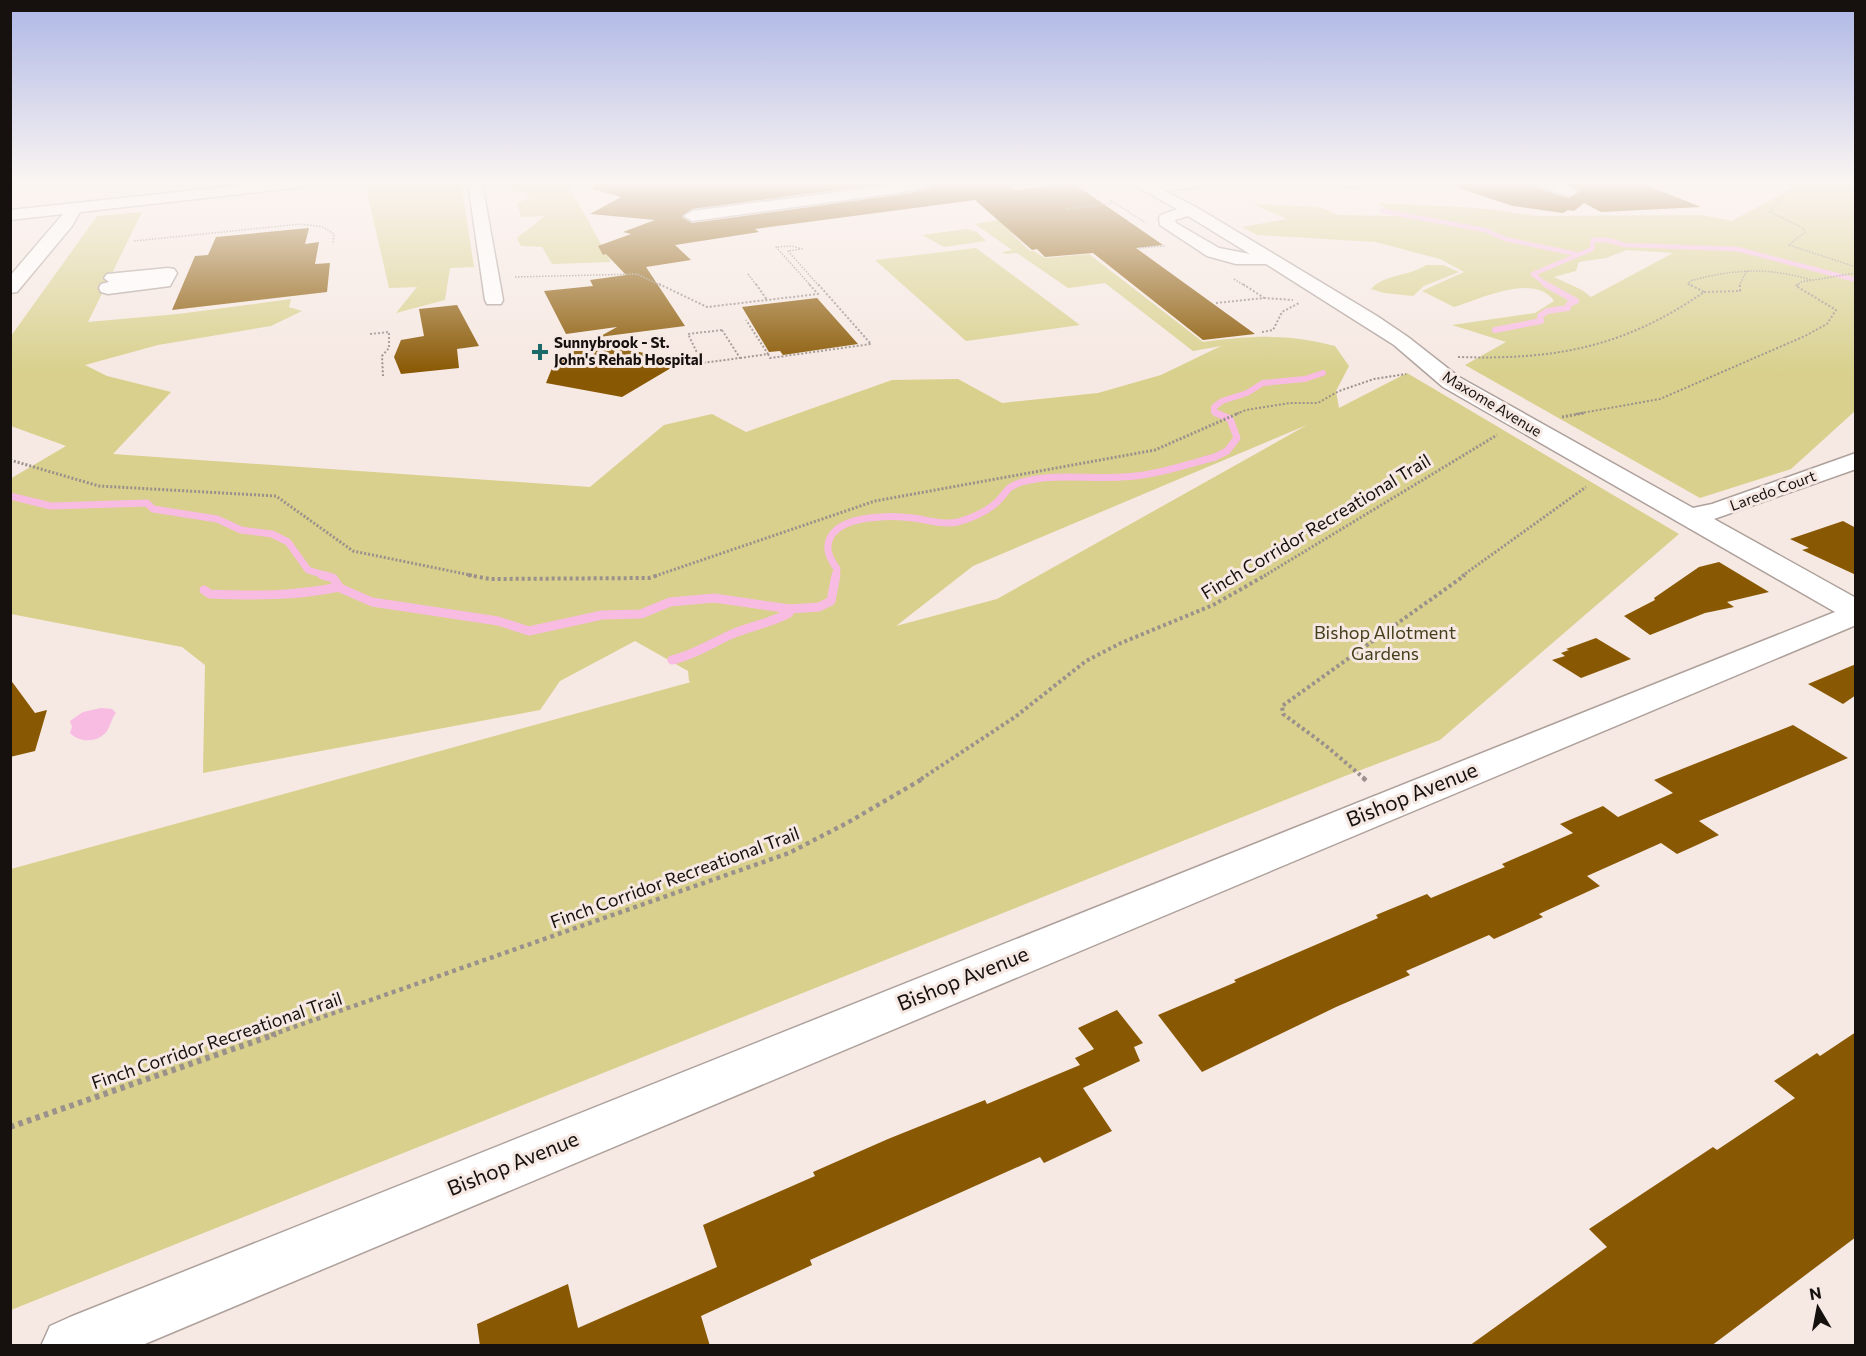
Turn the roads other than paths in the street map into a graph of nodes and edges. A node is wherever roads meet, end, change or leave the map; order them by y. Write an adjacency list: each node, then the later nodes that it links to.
1 (45, 246): 6 (street)
2 (485, 246): 7 (street)
3 (1203, 246): 5 (street)
4 (1249, 246): 5 (street, Maxome Avenue)
5 (1270, 259): 9 (street, Maxome Avenue)
6 (10, 288)
7 (494, 300)
8 (1856, 460): 9 (street, Laredo Court)
9 (1689, 517): 10 (street, Maxome Avenue)
10 (1856, 613): 11 (street, Bishop Avenue)
11 (70, 1346)

